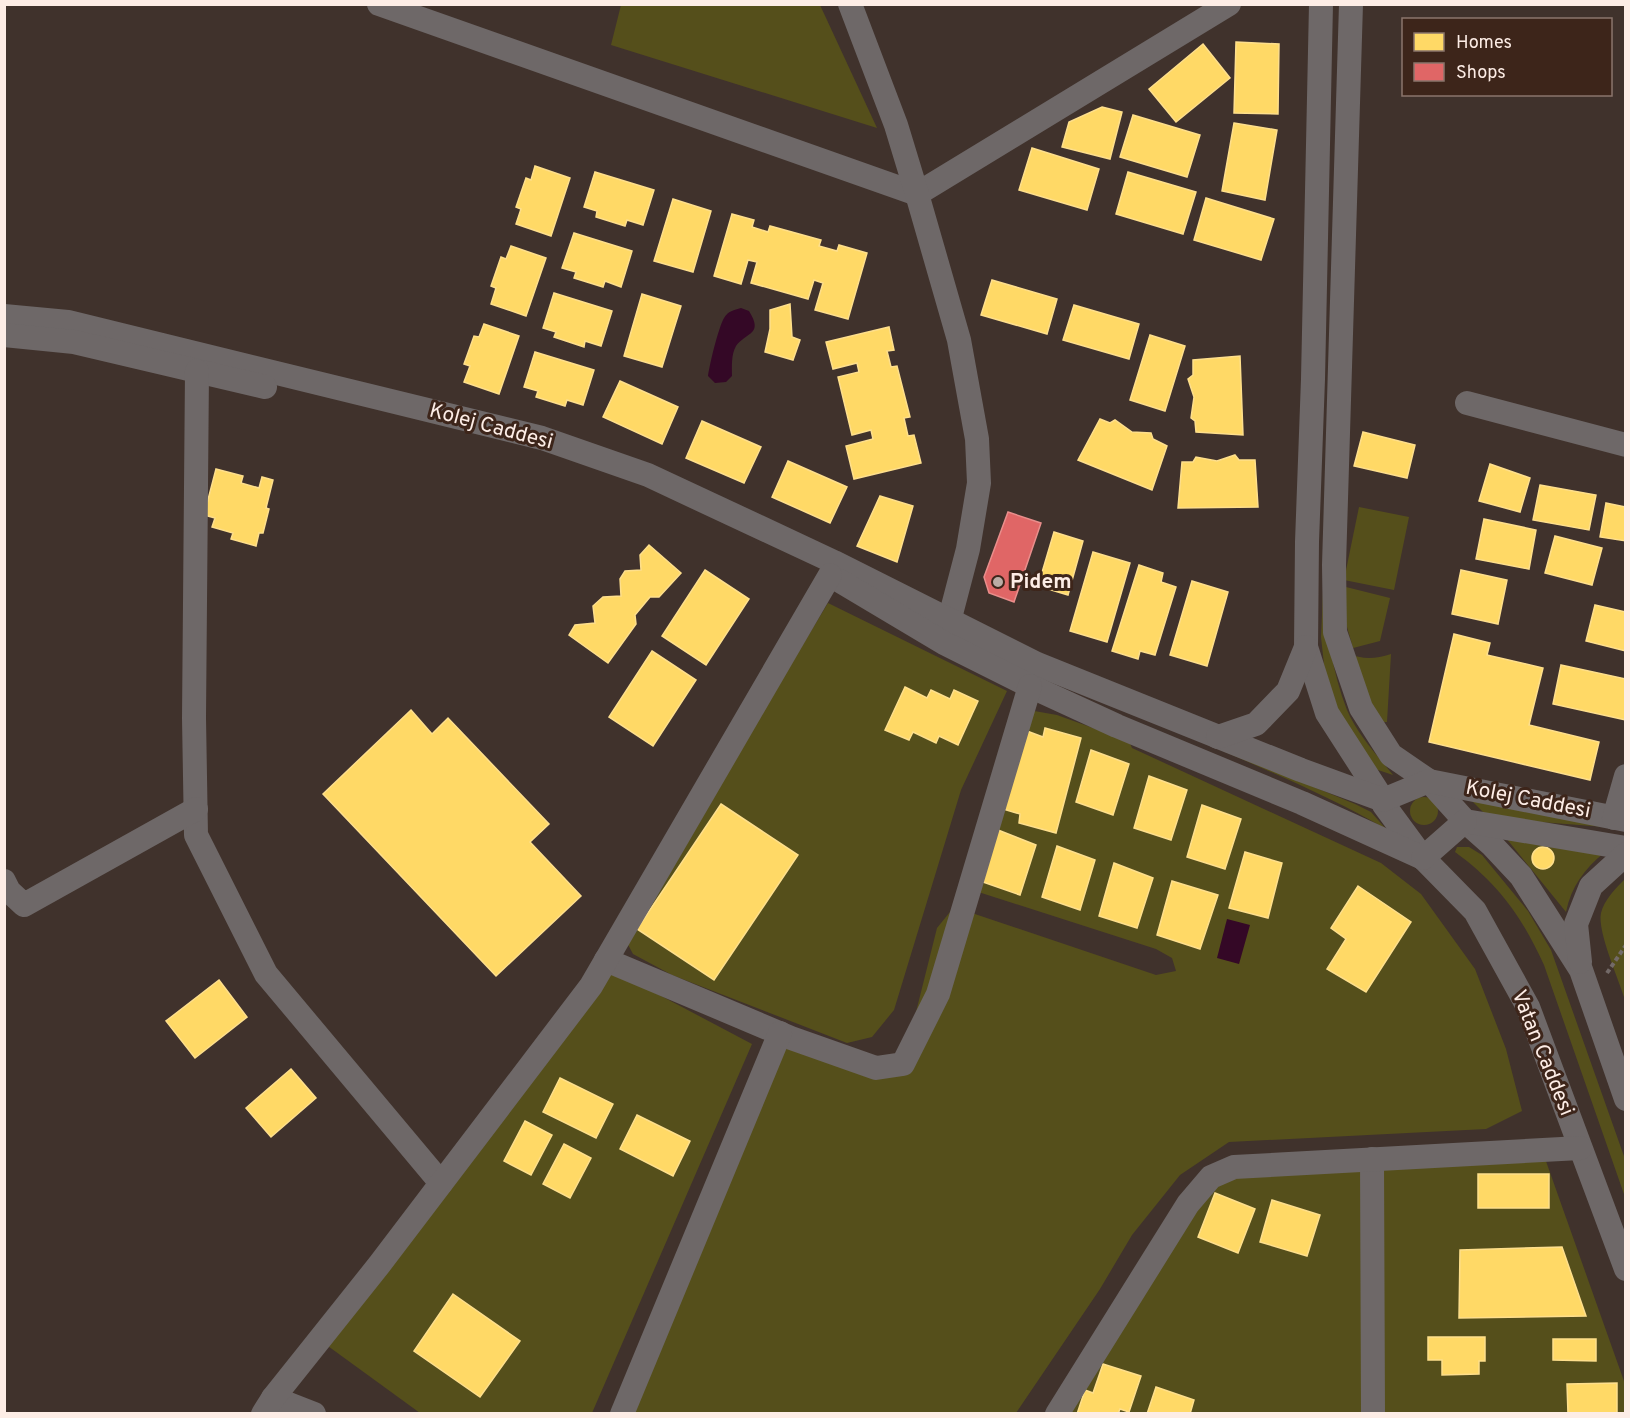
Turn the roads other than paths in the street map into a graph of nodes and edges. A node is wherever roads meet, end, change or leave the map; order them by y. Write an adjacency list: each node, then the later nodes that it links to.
1 (379, 4): 6 (street)
2 (850, 4): 6 (street)
3 (1321, 4): 14 (street)
4 (1351, 4): 18 (street)
5 (1223, 6): 6 (street)
6 (917, 194): 13 (street)
7 (4, 316): 13 (street, Kolej Caddesi)
8 (4, 335): 9 (street, Kolej Caddesi)
9 (197, 371): 12 (street, Kolej Caddesi); 20 (street)
10 (1467, 403): 11 (street)
11 (1626, 445)
12 (830, 575): 13 (street, Kolej Caddesi); 27 (street)
13 (947, 631): 15 (street); 16 (street)
14 (1306, 647): 16 (street); 19 (street)
15 (1030, 686): 25 (street); 29 (street)
16 (1218, 737): 19 (street)
17 (1626, 776): 21 (street)
18 (1430, 781): 19 (street); 21 (street, Kolej Caddesi); 22 (street)
19 (1383, 800): 25 (street)
20 (195, 809): 26 (street); 33 (street)
21 (1620, 819)
22 (1465, 821): 23 (street, Kolej Caddesi); 25 (street); 28 (street)
23 (1626, 848)
24 (1626, 854): 28 (street)
25 (1423, 858): 31 (street, Vatan Caddesi)
26 (4, 881)
27 (606, 960): 29 (street); 33 (street)
28 (1581, 970): 30 (street)
29 (780, 1033): 37 (street)
30 (1626, 1099)
31 (1580, 1148): 32 (street); 34 (street, Vatan Caddesi)
32 (1372, 1160): 38 (street); 39 (street)
33 (441, 1183): 35 (street)
34 (1626, 1269)
35 (268, 1406): 36 (street)
36 (314, 1413)
37 (622, 1413)
38 (1057, 1413)
39 (1373, 1413)

